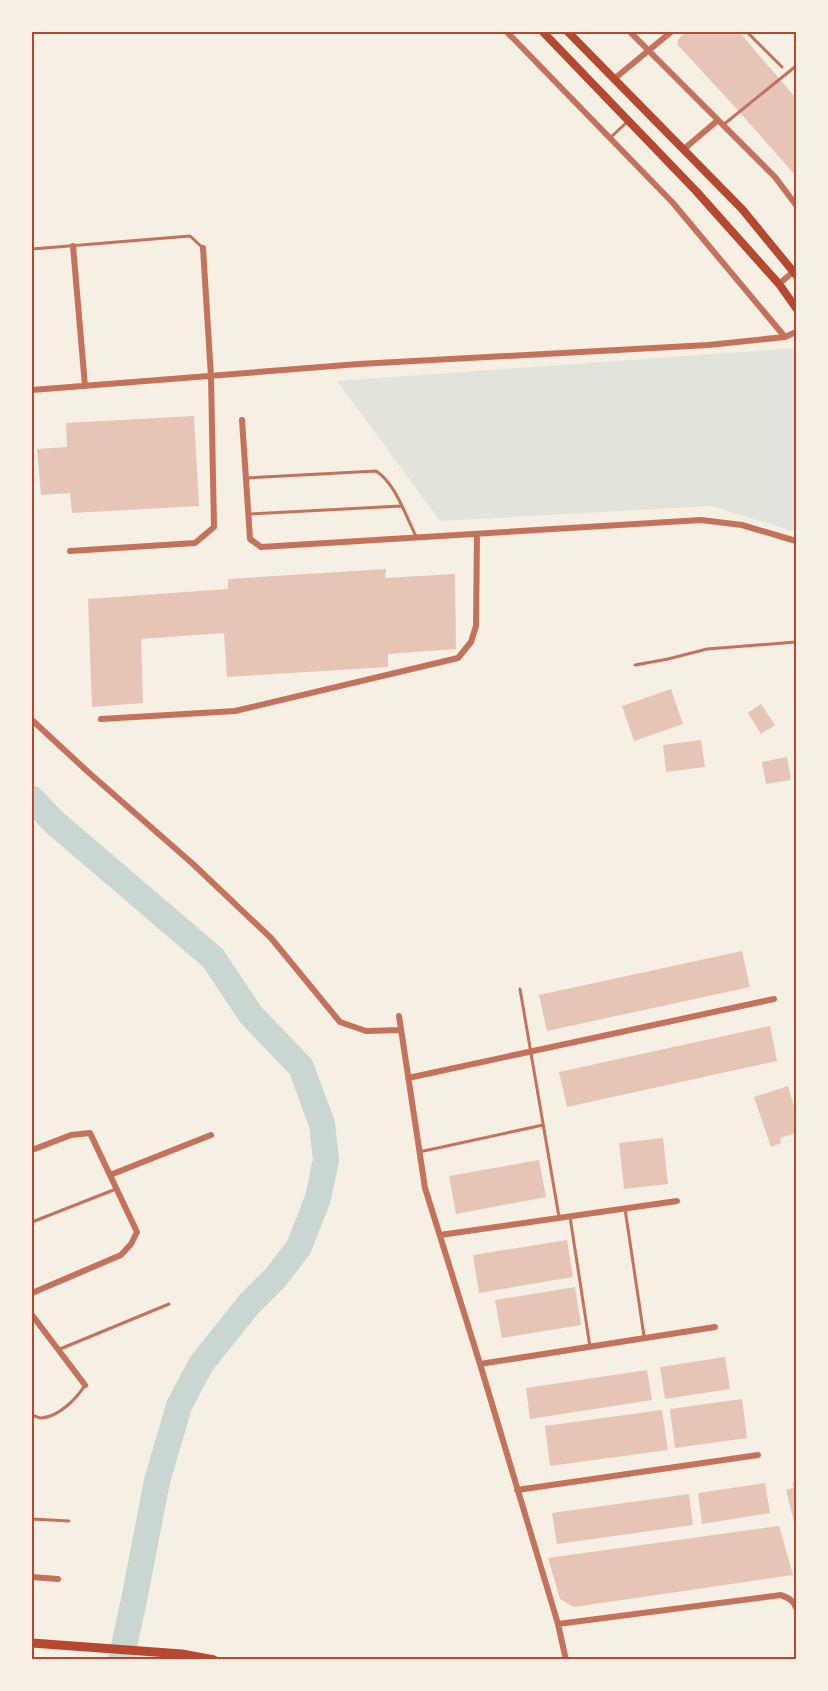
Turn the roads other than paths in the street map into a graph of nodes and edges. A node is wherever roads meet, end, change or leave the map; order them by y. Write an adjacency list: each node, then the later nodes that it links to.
1 (507, 32): 13 (street)
2 (543, 32): 11 (main road)
3 (568, 32): 10 (main road)
4 (630, 32): 7 (street)
5 (670, 32): 7 (street)
6 (747, 32): 9 (lane)
7 (648, 50): 10 (street); 12 (street)
8 (796, 66): 12 (lane)
9 (782, 67)
10 (614, 79): 14 (main road)
11 (628, 121): 13 (lane); 20 (main road)
12 (721, 123): 14 (street); 15 (street)
13 (610, 138): 23 (street)
14 (684, 149): 19 (main road)
15 (796, 205)
16 (73, 246): 17 (lane); 18 (lane); 25 (street)
17 (203, 248): 24 (street)
18 (32, 249)
19 (796, 272): 20 (street)
20 (779, 284): 21 (main road)
21 (796, 309)
22 (796, 332): 23 (street)
23 (785, 337): 24 (street)
24 (211, 377): 25 (street); 34 (street)
25 (85, 386): 26 (street)
26 (32, 390)
27 (242, 420): 28 (street)
28 (246, 478): 29 (lane); 30 (street)
29 (401, 506): 30 (lane); 32 (lane)
30 (248, 514): 32 (street)
31 (477, 534): 32 (street); 33 (street); 37 (street)
32 (417, 538)
33 (796, 541)
34 (70, 551)
35 (796, 642): 36 (lane)
36 (635, 665)
37 (101, 719)
38 (32, 720): 42 (street)
39 (520, 989): 43 (lane)
40 (774, 999): 43 (street)
41 (399, 1016): 42 (street)
42 (401, 1030): 44 (street)
43 (532, 1052): 44 (street); 45 (lane)
44 (408, 1078): 48 (street)
45 (543, 1125): 48 (lane); 54 (lane)
46 (211, 1135): 49 (street)
47 (32, 1150): 49 (street)
48 (419, 1152): 56 (street)
49 (110, 1175): 50 (street)
50 (116, 1189): 55 (lane); 57 (street)
51 (677, 1201): 52 (street)
52 (625, 1208): 53 (street); 61 (lane)
53 (569, 1216): 54 (street); 62 (lane)
54 (559, 1217): 56 (street)
55 (32, 1222)
56 (440, 1235): 64 (street)
57 (32, 1293)
58 (169, 1304): 63 (lane)
59 (32, 1315): 63 (street)
60 (715, 1327): 61 (street)
61 (645, 1338): 62 (street)
62 (590, 1347): 64 (street)
63 (58, 1349): 65 (street)
64 (480, 1364): 68 (street)
65 (86, 1385): 66 (lane)
66 (32, 1415)
67 (758, 1455): 68 (street)
68 (518, 1490): 74 (street)
69 (32, 1519): 70 (lane)
70 (69, 1521)
71 (32, 1577): 72 (street)
72 (58, 1579)
73 (796, 1608): 74 (street)
74 (558, 1624): 77 (street)
75 (32, 1642): 76 (main road)
76 (214, 1659)
77 (566, 1659)

